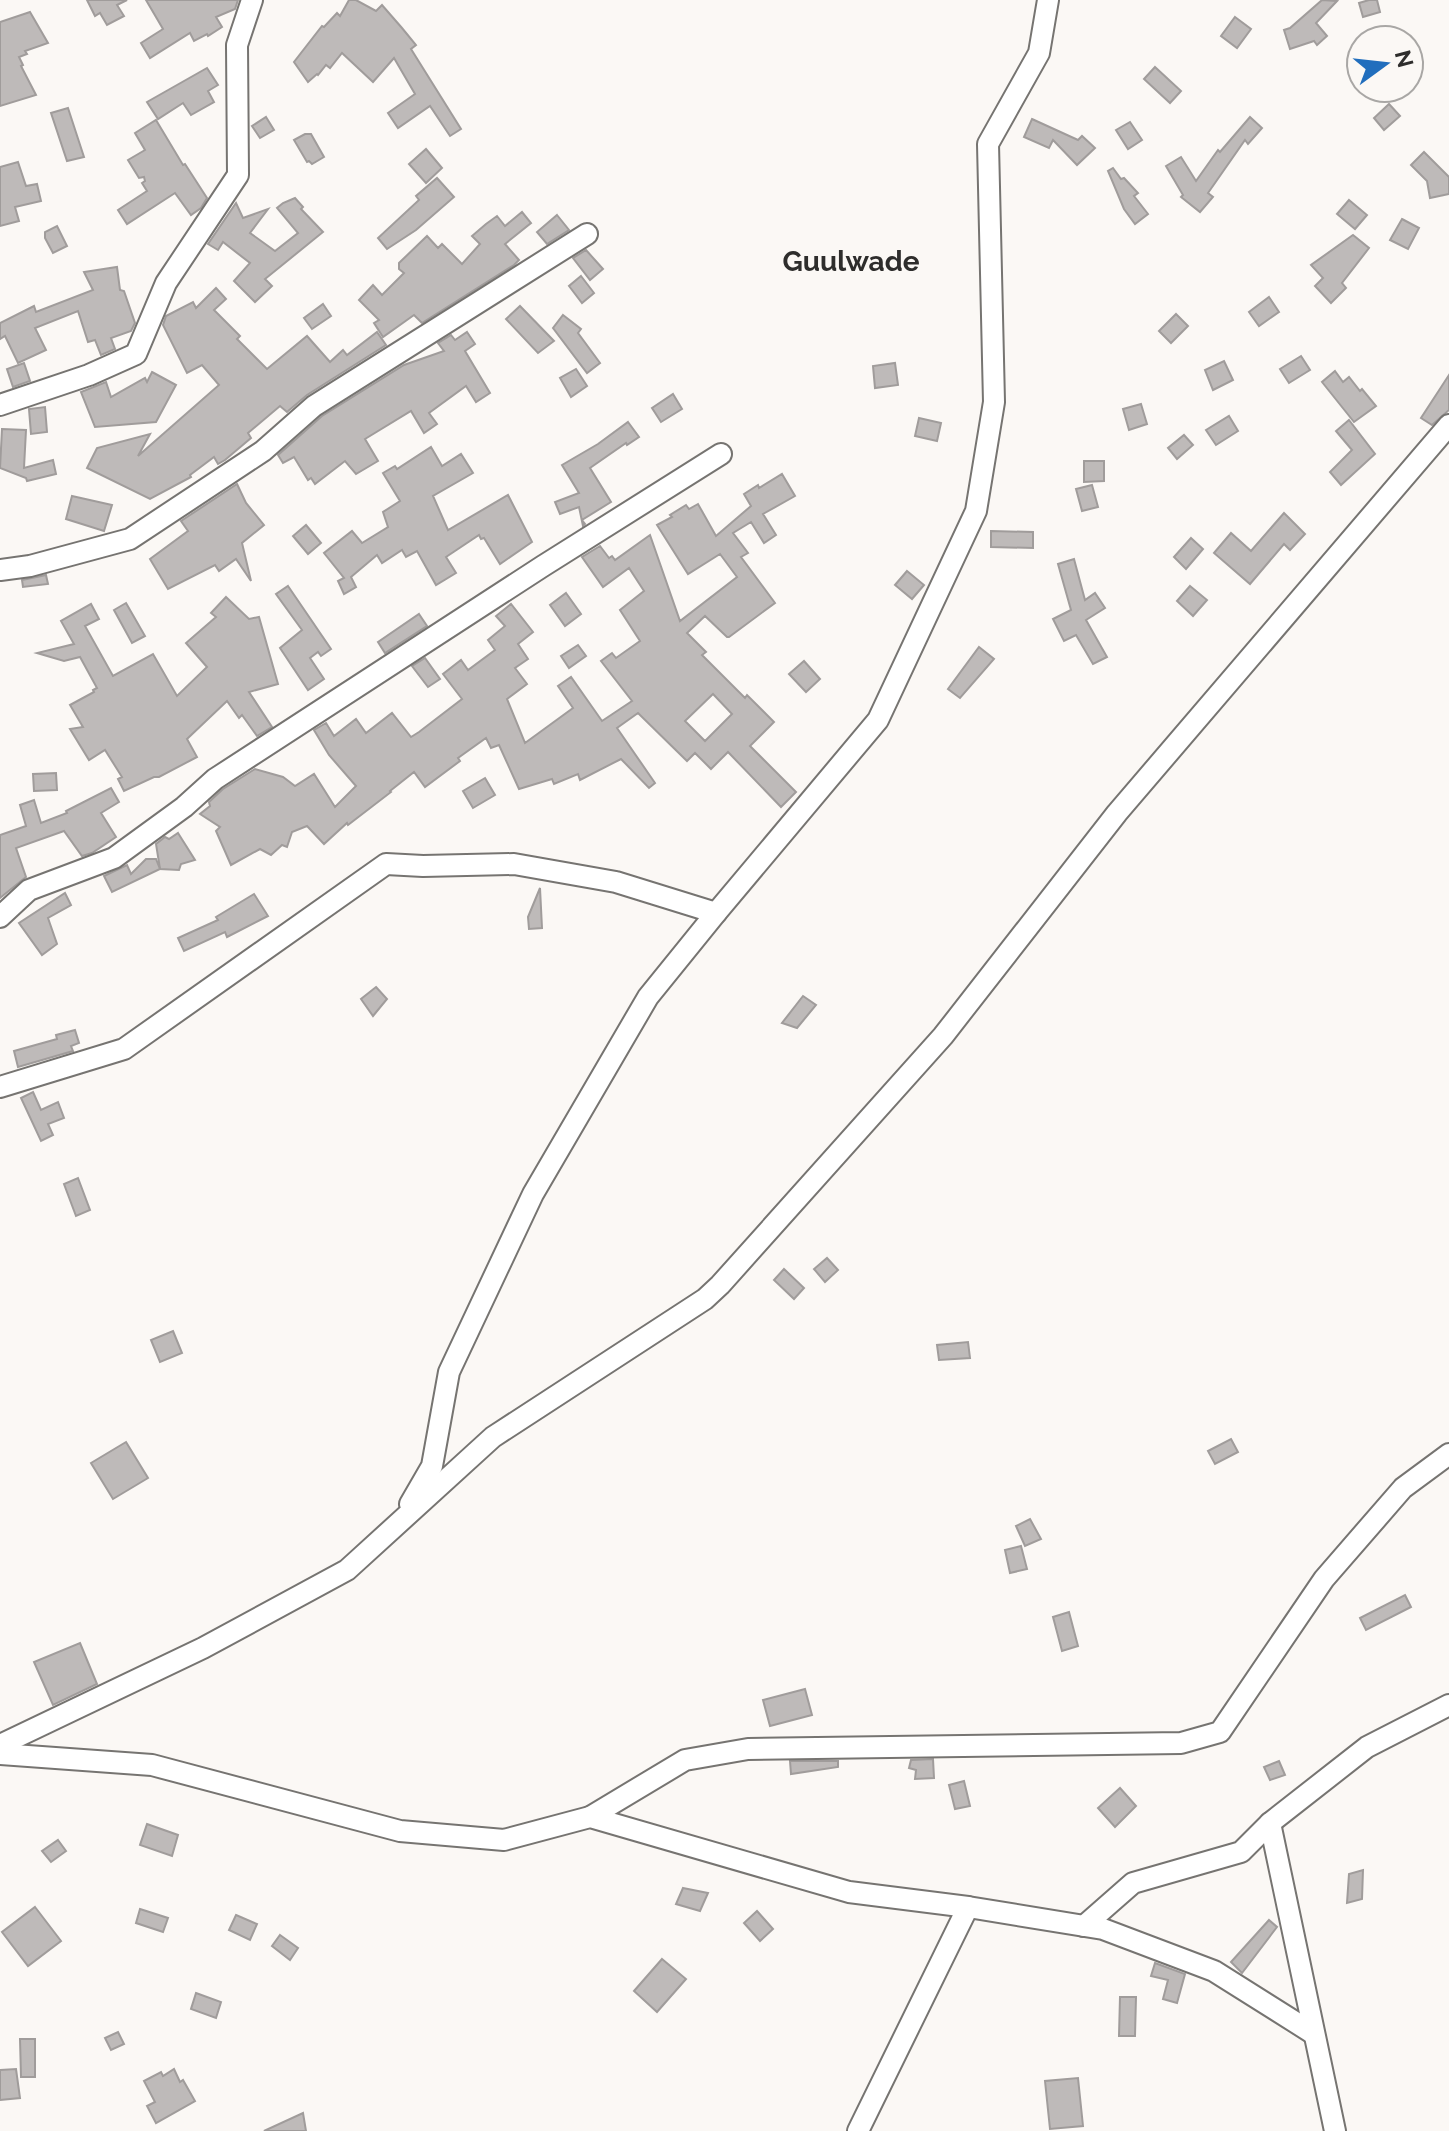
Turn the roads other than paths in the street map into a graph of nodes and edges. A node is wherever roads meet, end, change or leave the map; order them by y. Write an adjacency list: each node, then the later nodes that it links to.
1 (252, 0): 4 (street)
2 (1048, 0): 8 (street)
3 (587, 234): 7 (street)
4 (0, 405)
5 (1449, 425): 12 (street)
6 (721, 454): 9 (street)
7 (0, 570)
8 (716, 913): 10 (street); 12 (street)
9 (0, 917)
10 (0, 1087)
11 (1449, 1454): 16 (street)
12 (400, 1522): 14 (street)
13 (1449, 1705): 17 (street)
14 (0, 1745)
15 (0, 1754): 16 (street)
16 (590, 1817): 18 (street)
17 (1270, 1823): 19 (street); 20 (street)
18 (968, 1907): 19 (street); 21 (street)
19 (1084, 1926): 20 (street)
20 (1314, 2034): 22 (street)
21 (858, 2131)
22 (1335, 2131)

